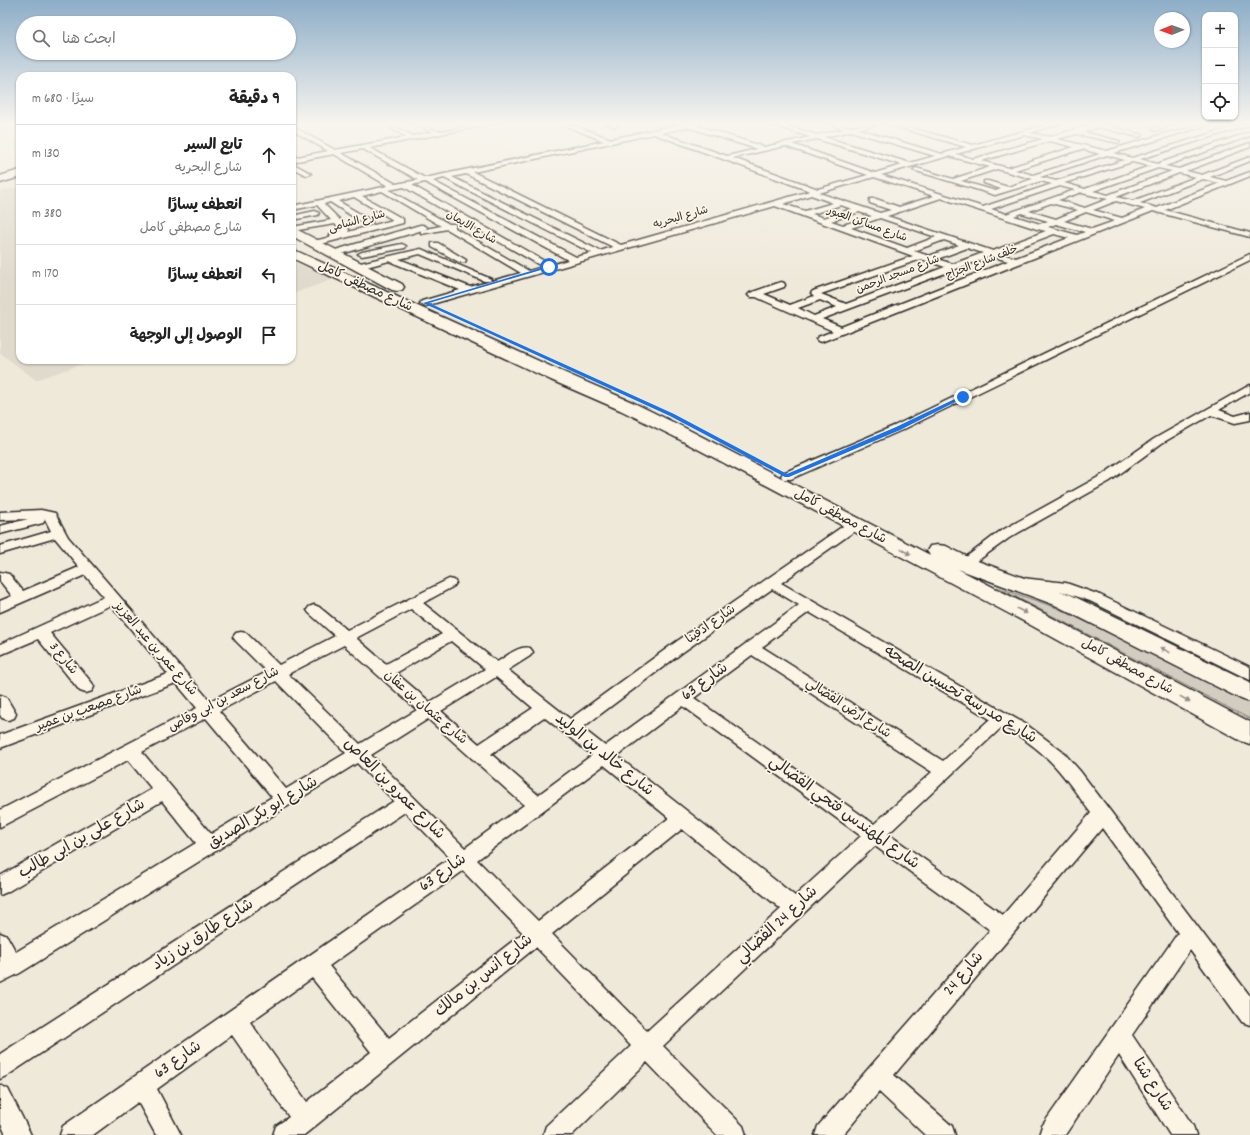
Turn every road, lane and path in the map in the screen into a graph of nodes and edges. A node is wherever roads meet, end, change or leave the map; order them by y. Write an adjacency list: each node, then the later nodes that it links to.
1 (377, 176): 31 (street)
2 (418, 176): 23 (street)
3 (445, 176): 23 (street); 59 (street)
4 (476, 176): 52 (street)
5 (773, 176): 36 (street)
6 (871, 176): 36 (street, شارع البحريه)
7 (877, 176): 21 (street)
8 (892, 176): 21 (street)
9 (938, 176): 25 (street)
10 (967, 176): 25 (street); 33 (street)
11 (1028, 176): 18 (street)
12 (1035, 176): 18 (street)
13 (1082, 176): 29 (street)
14 (1128, 176): 35 (street)
15 (1167, 176): 41 (street)
16 (1199, 176): 19 (street)
17 (1245, 176): 26 (street, خلف شارع الجراج)
18 (1032, 177): 22 (street)
19 (1203, 177): 26 (street); 49 (street)
20 (16, 179): 30 (main road)
21 (885, 179): 34 (street)
22 (1040, 179): 28 (street); 29 (street)
23 (425, 180): 27 (street); 68 (street)
24 (1009, 180): 28 (street)
25 (953, 181): 34 (street); 37 (street)
26 (1228, 183): 58 (street, خلف شارع الجراج)
27 (405, 184): 31 (street); 73 (street)
28 (1023, 184): 33 (street)
29 (1059, 184): 35 (street); 40 (street)
30 (1, 185)
31 (394, 186): 32 (street)
32 (383, 189): 38 (street); 81 (street, شارع الايمان)
33 (1008, 189): 37 (street)
34 (922, 190): 39 (street)
35 (1084, 191): 41 (street); 44 (street)
36 (814, 192): 46 (street, شارع البحريه); 47 (street)
37 (997, 193): 40 (street); 48 (street)
38 (356, 194): 42 (street); 77 (street)
39 (941, 196): 48 (street); 55 (street)
40 (1019, 198): 50 (street); 56 (street)
41 (1112, 198): 49 (street); 51 (street)
42 (332, 200): 45 (street); 76 (street)
43 (873, 201): 55 (street)
44 (1052, 201): 50 (street); 57 (street)
45 (318, 202): 53 (street); 63 (street)
46 (774, 203): 65 (street, شارع مساكن العبور); 93 (street, شارع البحريه)
47 (841, 203): 54 (street); 65 (street)
48 (964, 203): 56 (street)
49 (1132, 204): 58 (street)
50 (1040, 205): 60 (street); 66 (street)
51 (1099, 205): 57 (street); 67 (street)
52 (537, 206): 59 (street); 93 (street)
53 (296, 207)
54 (860, 209): 69 (street); 74 (street)
55 (899, 210): 69 (street)
56 (984, 210): 70 (street)
57 (1086, 210): 66 (street); 72 (street)
58 (1155, 210): 67 (street, خلف شارع الجراج); 87 (street)
59 (517, 211): 68 (street); 98 (street)
60 (1022, 211): 70 (street); 75 (street)
61 (301, 213): 64 (street)
62 (315, 213): 63 (street); 71 (street); 80 (street)
63 (329, 213): 78 (street)
64 (296, 214)
65 (804, 214): 74 (street, شارع مساكن العبور)
66 (1071, 215): 75 (street); 79 (street)
67 (1136, 215): 72 (street, خلف شارع الجراج)
68 (495, 216): 73 (street); 105 (street)
69 (880, 216): 83 (street); 89 (street)
70 (1006, 216): 82 (street)
71 (296, 217)
72 (1122, 220): 79 (street, خلف شارع الجراج)
73 (471, 221): 81 (street); 110 (street)
74 (823, 221): 83 (street, شارع مساكن العبور)
75 (1056, 221): 82 (street); 85 (street)
76 (369, 223)
77 (412, 223): 81 (street); 86 (street, شارع الشامى); 94 (street)
78 (342, 224): 80 (street); 86 (street); 88 (street)
79 (1108, 226): 85 (street, خلف شارع الجراج)
80 (320, 227): 88 (street)
81 (448, 227): 115 (street, شارع الايمان)
82 (1040, 227): 84 (street)
83 (843, 228): 96 (street, شارع مساكن العبور)
84 (1054, 231): 90 (street); 99 (street, شارع مسجد الرحمن)
85 (1093, 232): 90 (street, خلف شارع الجراج)
86 (362, 233): 88 (street, شارع الشامى)
87 (1250, 235)
88 (301, 237): 97 (main road, شارع مصطفى كامل); 119 (main road)
89 (944, 237): 92 (street); 96 (street)
90 (1076, 238): 106 (street, خلف شارع الجراج)
91 (423, 245): 95 (street); 102 (street); 108 (street); 112 (street); 117 (street)
92 (967, 245): 99 (street); 103 (street)
93 (620, 247): 98 (street, شارع البحريه)
94 (352, 248): 97 (street); 104 (street)
95 (381, 250): 102 (street); 104 (street)
96 (906, 250): 103 (street, شارع مساكن العبور)
97 (335, 253): 104 (main road, شارع مصطفى كامل)
98 (599, 253): 105 (street, شارع البحريه)
99 (992, 253): 106 (street); 111 (street, شارع مسجد الرحمن)
100 (296, 255): 141 (main road, شارع مصطفى كامل)
101 (1250, 257): 138 (street)
102 (390, 258): 107 (street); 114 (street)
103 (925, 258): 109 (street); 111 (street, شارع مساكن العبور)
104 (361, 260): 107 (street); 107 (street); 119 (main road, شارع مصطفى كامل)
105 (575, 260): 110 (street, شارع البحريه)
106 (1016, 261): 126 (street, خلف شارع الجراج)
107 (377, 262)
108 (452, 264): 112 (street); 117 (street)
109 (894, 265): 113 (street); 116 (street)
110 (549, 267): 115 (street, شارع البحريه)
111 (952, 267): 116 (street, شارع مسجد الرحمن)
112 (441, 268): 114 (street); 120 (street)
113 (875, 272): 118 (street); 121 (street)
114 (425, 273): 124 (street)
115 (527, 273): 117 (street, شارع البحريه)
116 (927, 277): 121 (street, شارع مسجد الرحمن)
117 (494, 279): 120 (street); 124 (street, شارع البحريه)
118 (854, 280): 123 (street); 125 (street)
119 (386, 281): 129 (main road, شارع مصطفى كامل)
120 (478, 283): 124 (street)
121 (911, 283): 125 (street, شارع مسجد الرحمن); 126 (street)
122 (781, 285): 131 (street)
123 (836, 286): 127 (street); 128 (street)
124 (466, 289): 129 (street, شارع البحريه)
125 (887, 292): 128 (street, شارع مسجد الرحمن)
126 (940, 292): 133 (street, خلف شارع الجراج)
127 (821, 297): 130 (street); 131 (street)
128 (868, 299): 130 (street, شارع مسجد الرحمن)
129 (425, 303): 138 (main road, شارع مصطفى كامل)
130 (846, 307): 132 (street, شارع مسجد الرحمن)
131 (790, 308): 132 (street)
132 (814, 319): 133 (street)
133 (841, 331): 134 (street, خلف شارع الجراج)
134 (821, 339)
135 (1250, 388): 136 (street)
136 (1211, 411): 137 (street); 145 (street)
137 (1250, 416)
138 (787, 476): 145 (main road, شارع مصطفى كامل)
139 (0, 516): 140 (street)
140 (50, 516): 142 (street); 143 (street, شارع عمر بن عبد العزيز)
141 (854, 525): 150 (street, شارع ادفينا); 177 (main road, شارع مصطفى كامل, one-way to 177)
142 (0, 530)
143 (59, 533): 144 (street); 146 (street, شارع عمر بن عبد العزيز)
144 (0, 550)
145 (964, 564): 148 (main road, شارع مصطفى كامل)
146 (87, 569): 151 (street); 152 (street, شارع عمر بن عبد العزيز)
147 (0, 576): 151 (street)
148 (1006, 579): 167 (street); 170 (main road, شارع مصطفى كامل, one-way to 148)
149 (449, 583): 153 (street, شارع سعد بن ابى وقاص)
150 (771, 583): 154 (street, شارع مدرسه تحسين الصحه); 176 (street, شارع ادفينا)
151 (20, 598): 155 (street)
152 (112, 598): 157 (street); 168 (street, شارع عمر بن عبد العزيز)
153 (412, 602): 158 (street, شارع خالد بن الوليد); 160 (street, شارع سعد بن ابى وقاص)
154 (809, 605): 161 (street, شارع 63); 175 (street, شارع مدرسه تحسين الصحه)
155 (0, 607)
156 (314, 610): 160 (street, شارع عثمان بن عفان)
157 (40, 631): 162 (street); 169 (street, شارع 3)
158 (453, 634): 164 (street, شارع خالد بن الوليد); 166 (street)
159 (241, 637): 165 (street, شارع عمرو بن العاص)
160 (344, 637): 165 (street, شارع سعد بن ابى وقاص); 166 (street, شارع عثمان بن عفان)
161 (752, 648): 171 (street, شارع 63); 183 (street, شارع ارض الفضالي)
162 (0, 650)
163 (525, 652): 164 (street, شارع ابو بكر الصديق)
164 (497, 670): 172 (street, شارع خالد بن الوليد); 174 (street, شارع ابو بكر الصديق)
165 (277, 672): 173 (street, شارع سعد بن ابى وقاص); 180 (street, شارع عمرو بن العاص)
166 (384, 672): 174 (street, شارع عثمان بن عفان)
167 (1250, 674)
168 (178, 676): 173 (street, شارع عمر بن عبد العزيز); 178 (street, شارع مصعب بن عمير)
169 (86, 687)
170 (1250, 693)
171 (683, 698): 182 (street, شارع 63); 191 (street, شارع المهندس فتحي الفضالي)
172 (545, 708): 176 (street, شارع خالد بن الوليد); 181 (street)
173 (207, 709): 179 (street, شارع سعد بن ابى وقاص); 185 (street, شارع عمر بن عبد العزيز)
174 (429, 711): 180 (street, شارع ابو بكر الصديق); 181 (street, شارع عثمان بن عفان)
175 (1001, 718): 183 (street, شارع 24 الفضالي); 188 (street, شارع مدرسه تحسين الصحه)
176 (570, 728): 182 (street, شارع خالد بن الوليد)
177 (1250, 734)
178 (0, 742)
179 (130, 750): 184 (street); 190 (street, شارع سعد بن ابى وقاص)
180 (359, 754): 185 (street, شارع ابو بكر الصديق); 186 (street, شارع عمرو بن العاص)
181 (478, 754): 187 (street, شارع عثمان بن عفان)
182 (605, 756): 187 (street, شارع 63); 189 (street, شارع خالد بن الوليد)
183 (943, 770): 191 (street, شارع 24 الفضالي)
184 (164, 791): 192 (street); 194 (street, شارع على بن ابى طالب)
185 (284, 799): 192 (street, شارع ابو بكر الصديق)
186 (407, 802): 193 (street, شارع عمرو بن العاص); 207 (street, شارع طارق بن زياد)
187 (537, 805): 193 (street, شارع 63)
188 (1102, 814): 196 (street, شارع 24); 197 (street, شارع مدرسه تحسين الصحه)
189 (682, 818): 195 (street, شارع خالد بن الوليد); 198 (street, شارع انس بن مالك)
190 (0, 819)
191 (874, 835): 195 (street, شارع 24 الفضالي); 196 (street, شارع المهندس فتحي الفضالي)
192 (209, 845): 201 (street, شارع ابو بكر الصديق)
193 (464, 859): 198 (street, شارع عمرو بن العاص); 200 (street, شارع 63)
194 (0, 886)
195 (795, 908): 205 (street, شارع 24 الفضالي)
196 (1004, 928): 208 (street, شارع 24)
197 (1190, 932): 202 (street, شارع مدرسه تحسين الصحه); 204 (street)
198 (537, 934): 205 (street, شارع عمرو بن العاص); 206 (street, شارع انس بن مالك)
199 (0, 943): 201 (street)
200 (314, 964): 203 (street, شارع 63); 206 (street)
201 (6, 969)
202 (1250, 1014)
203 (235, 1020): 209 (street, شارع 63); 211 (street)
204 (1119, 1035): 220 (street); 221 (street, شارع شتا)
205 (647, 1046): 216 (street, شارع 24 الفضالي); 217 (street, شارع عمرو بن العاص)
206 (387, 1054): 211 (street, شارع انس بن مالك)
207 (0, 1067)
208 (878, 1076): 218 (street, شارع 24); 219 (street)
209 (142, 1086): 213 (street, شارع 63); 214 (street)
210 (0, 1097): 212 (street)
211 (305, 1120): 215 (street, شارع انس بن مالك)
212 (20, 1135)
213 (72, 1135)
214 (168, 1135)
215 (285, 1135)
216 (555, 1135)
217 (734, 1135)
218 (827, 1135)
219 (943, 1135)
220 (1051, 1135)
221 (1184, 1135)

